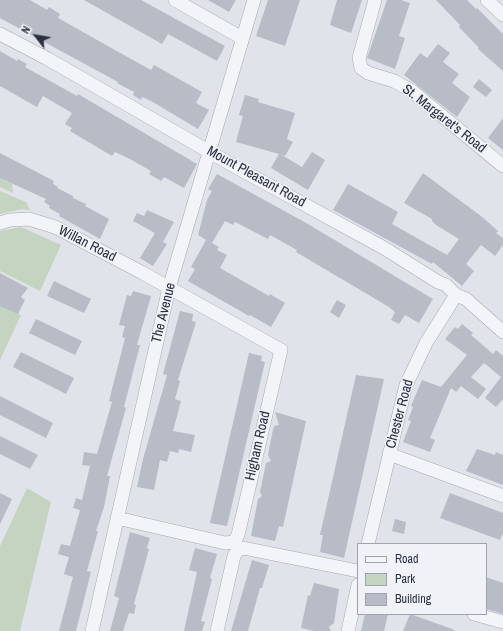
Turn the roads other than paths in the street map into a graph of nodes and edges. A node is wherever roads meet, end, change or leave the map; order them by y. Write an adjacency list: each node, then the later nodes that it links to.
1 (175, 0): 7 (street)
2 (254, 0): 7 (street, The Avenue)
3 (375, 0): 9 (street, St. Margaret's Road)
4 (487, 0): 5 (street)
5 (503, 16)
6 (0, 34): 8 (street, Mount Pleasant Road)
7 (242, 38): 8 (street, The Avenue)
8 (210, 152): 11 (street, The Avenue); 12 (street, Mount Pleasant Road)
9 (503, 166)
10 (0, 223): 11 (street, Willan Road)
11 (169, 288): 14 (street, Willan Road); 17 (street, The Avenue)
12 (456, 295): 13 (street, Mount Pleasant Road); 15 (street, Chester Road)
13 (503, 332)
14 (281, 350): 19 (street, Higham Road)
15 (389, 454): 16 (street); 18 (street, Chester Road)
16 (503, 496)
17 (117, 518): 19 (street); 24 (street, The Avenue)
18 (368, 543)
19 (235, 546): 20 (street); 25 (street, Higham Road)
20 (357, 571)
21 (357, 590): 26 (street)
22 (476, 615): 23 (street)
23 (499, 625)
24 (92, 631)
25 (217, 631)
26 (348, 631)

